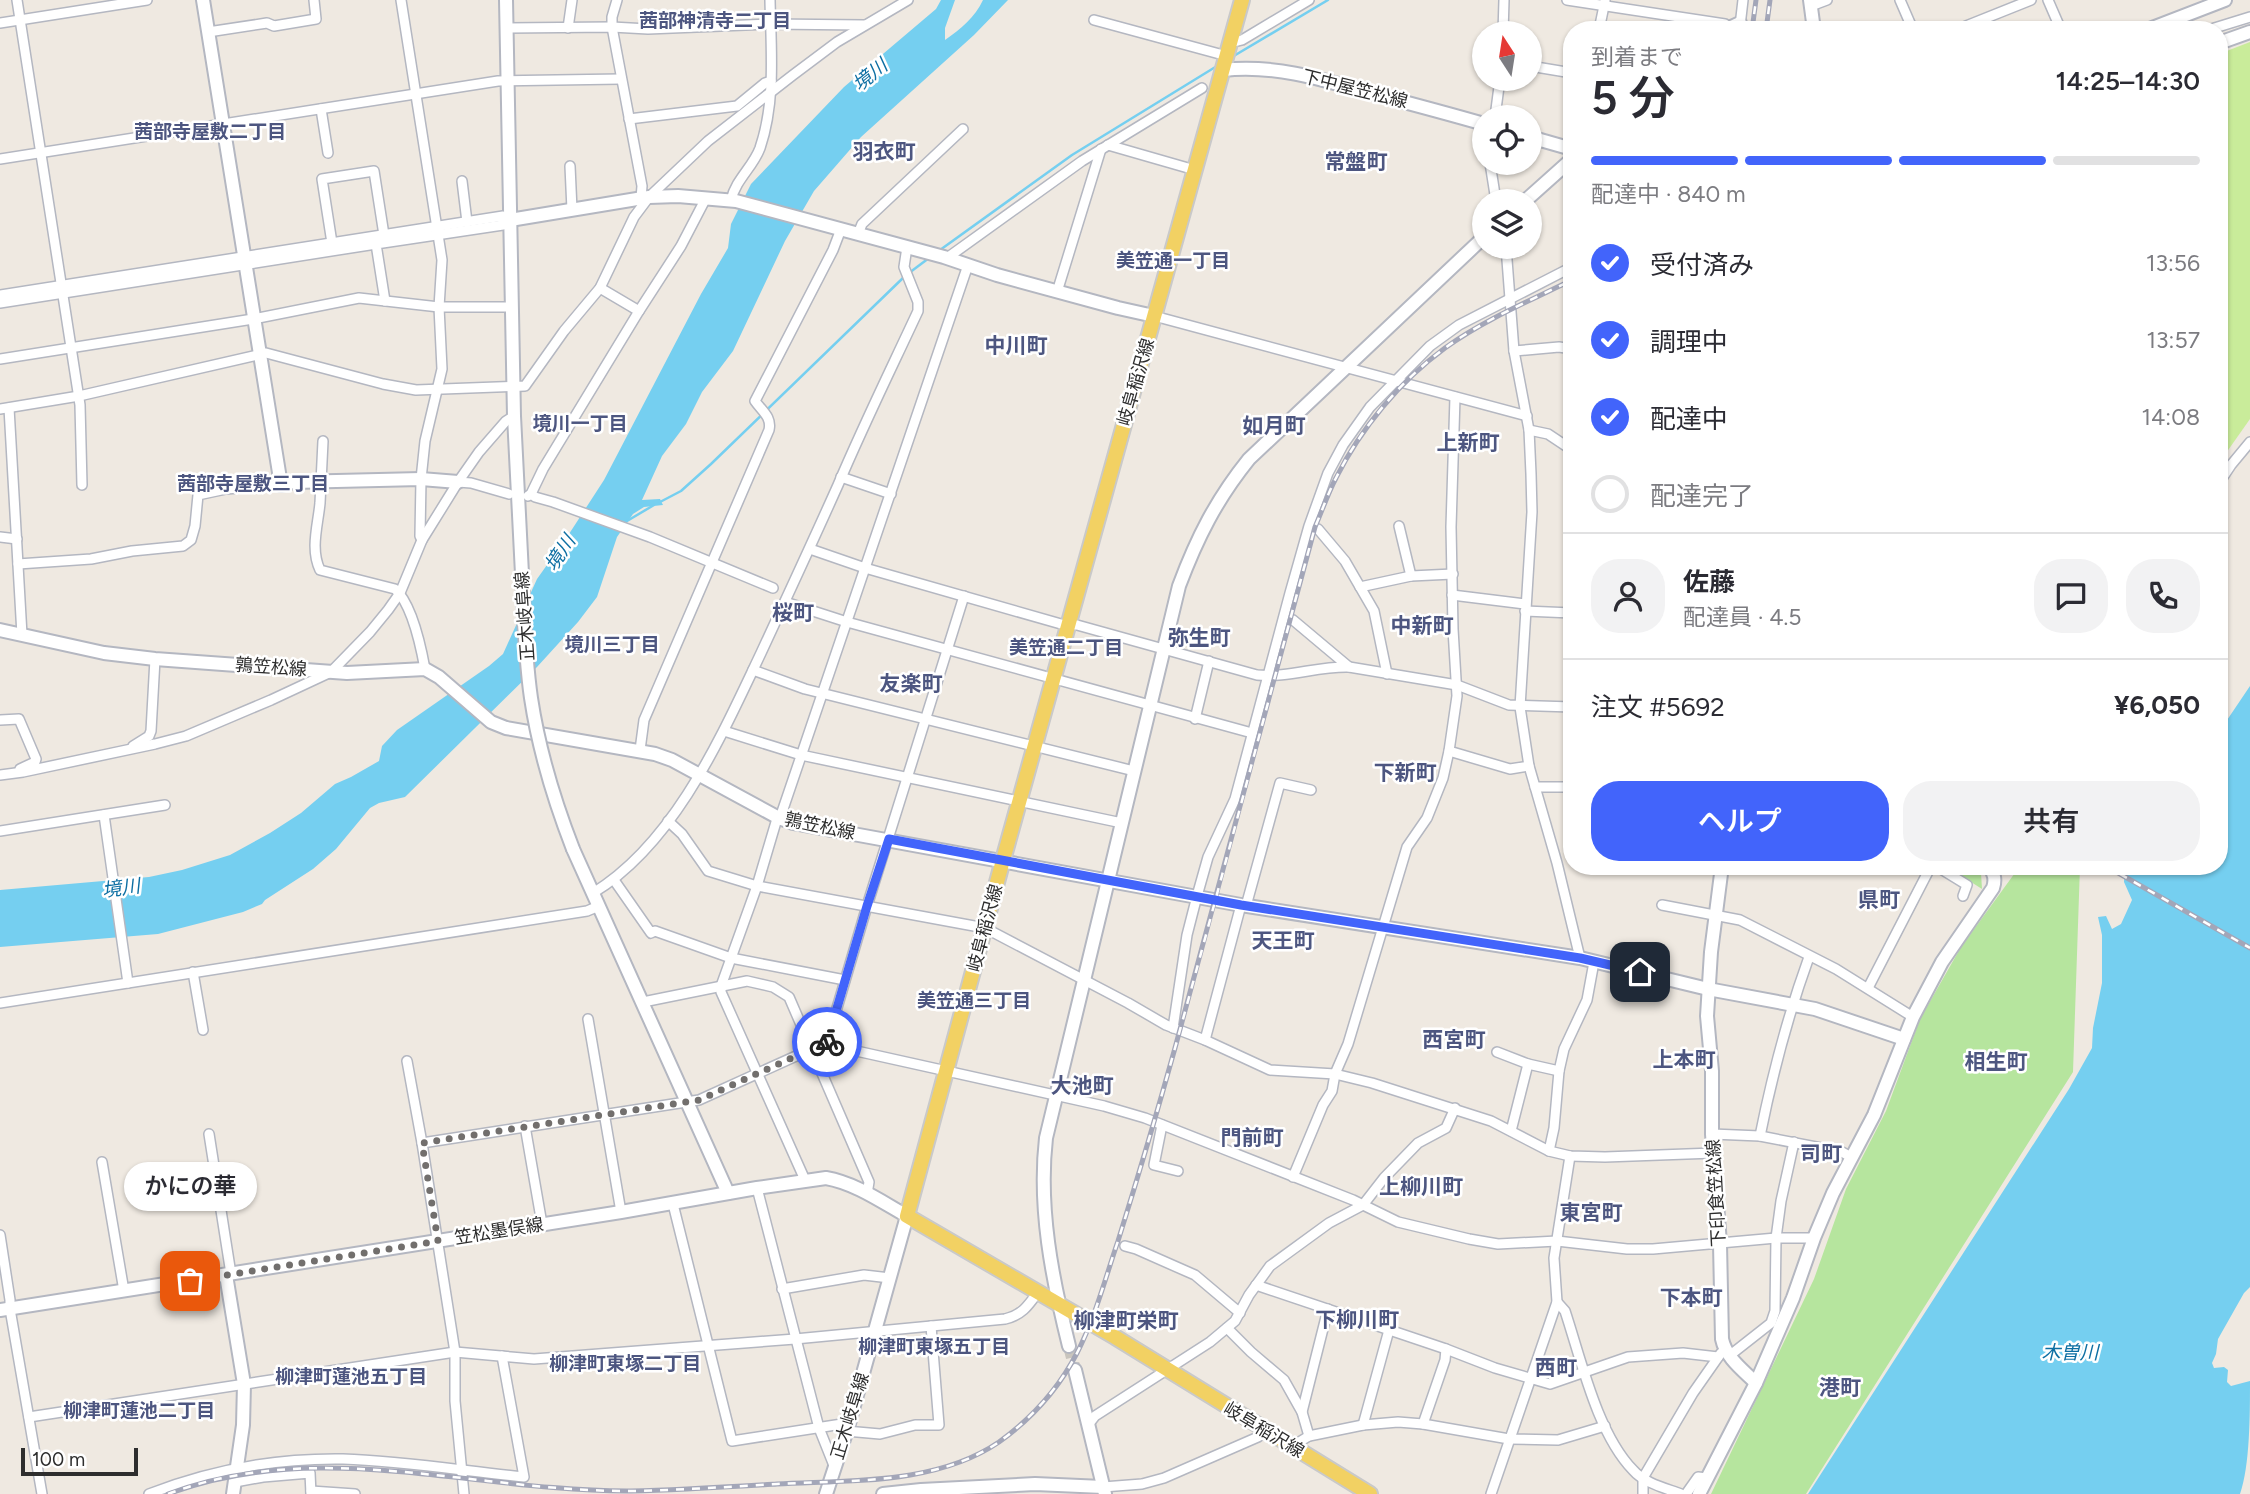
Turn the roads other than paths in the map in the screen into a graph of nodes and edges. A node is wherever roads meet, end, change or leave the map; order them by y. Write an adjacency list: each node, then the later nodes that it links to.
1 (17, 0): 25 (street)
2 (146, 0): 25 (street)
3 (203, 0): 45 (main road)
4 (314, 0): 45 (street)
5 (401, 0): 56 (street)
6 (506, 0): 42 (main road, 正木岐阜線)
7 (572, 0): 43 (street)
8 (617, 0): 41 (street)
9 (770, 0): 38 (street)
10 (908, 0): 40 (street)
11 (1242, 0): 48 (main road, 岐阜稲沢線)
12 (1309, 0): 48 (street)
13 (1504, 0): 27 (street)
14 (1567, 0): 21 (street)
15 (1743, 0): 30 (street)
16 (1827, 0): 22 (street)
17 (1900, 0): 32 (street)
18 (2031, 0): 33 (street)
19 (2048, 0): 34 (street)
20 (2225, 0): 23 (main road)
21 (1604, 3): 28 (street); 29 (street)
22 (1811, 3): 31 (main road)
23 (2194, 6): 35 (main road)
24 (2250, 17): 39 (street)
25 (20, 20): 36 (street); 65 (street)
26 (1094, 20): 48 (street)
27 (1503, 21)
28 (1601, 21)
29 (1708, 21)
30 (1736, 21)
31 (1813, 21)
32 (1909, 21)
33 (1978, 21)
34 (2057, 21)
35 (2165, 21)
36 (0, 23)
37 (846, 23): 38 (street); 40 (street); 47 (street)
38 (770, 24): 41 (street); 53 (street)
39 (2228, 24)
40 (864, 25): 47 (street)
41 (612, 27): 43 (street); 51 (street)
42 (506, 28): 43 (street); 52 (main road, 正木岐阜線)
43 (568, 28)
44 (2250, 32): 46 (main road)
45 (208, 33): 60 (main road)
46 (2228, 40)
47 (836, 43): 55 (street)
48 (1226, 59): 59 (main road, 下中屋笠松線); 70 (main road, 岐阜稲沢線)
49 (1542, 68): 50 (street)
50 (1563, 72)
51 (621, 79): 52 (street); 58 (street)
52 (507, 80): 56 (street); 77 (main road, 正木岐阜線)
53 (771, 81): 55 (street); 58 (street)
54 (1202, 88): 64 (street)
55 (772, 92): 73 (street); 75 (street)
56 (416, 94): 57 (street); 80 (street)
57 (321, 109): 60 (street); 66 (street)
58 (629, 118): 73 (street)
59 (1472, 121)
60 (223, 124): 65 (street); 89 (main road)
61 (963, 129): 81 (street)
62 (1542, 140): 63 (main road)
63 (1563, 146)
64 (1105, 147): 70 (street); 87 (street); 94 (street)
65 (41, 152): 67 (street); 93 (street)
66 (328, 153)
67 (0, 159)
68 (570, 166): 76 (street)
69 (1563, 167): 72 (main road)
70 (1195, 170): 102 (main road, 岐阜稲沢線)
71 (462, 181): 78 (street)
72 (1538, 189)
73 (645, 198): 74 (main road); 76 (main road); 92 (street)
74 (706, 198): 75 (main road); 101 (street)
75 (734, 200): 79 (main road)
76 (572, 210): 77 (main road)
77 (510, 220): 78 (street); 80 (street); 100 (main road, 正木岐阜線)
78 (467, 222): 80 (street)
79 (841, 229): 81 (main road); 139 (street)
80 (438, 230): 82 (street); 84 (street); 99 (street)
81 (858, 234): 85 (main road)
82 (384, 235): 83 (street); 83 (street)
83 (332, 243): 89 (street)
84 (376, 244): 89 (street); 97 (street)
85 (906, 247): 87 (main road); 125 (street)
86 (1472, 249): 109 (main road)
87 (945, 258): 90 (main road)
88 (1507, 259): 96 (street)
89 (244, 261): 93 (street); 103 (main road)
90 (968, 265): 94 (main road); 132 (street)
91 (1563, 272): 96 (street)
92 (600, 288): 101 (street); 111 (street)
93 (62, 289): 95 (street); 98 (street); 104 (street)
94 (1058, 292): 102 (main road)
95 (0, 295)
96 (1511, 299): 106 (street); 110 (street)
97 (385, 301): 99 (street); 103 (street)
98 (0, 303)
99 (439, 307): 100 (street); 112 (street)
100 (511, 307): 111 (main road, 正木岐阜線)
101 (639, 311): 139 (street)
102 (1154, 316): 109 (street); 154 (main road, 岐阜稲沢線)
103 (253, 318): 104 (street); 107 (main road)
104 (71, 348): 108 (street); 113 (street)
105 (1563, 348): 106 (street)
106 (1514, 351): 117 (street)
107 (259, 354): 112 (street); 113 (street); 130 (main road)
108 (0, 359)
109 (1345, 368): 110 (street); 157 (main road)
110 (1394, 381): 114 (street); 166 (street)
111 (514, 387): 112 (street); 116 (main road, 正木岐阜線)
112 (438, 389): 126 (street)
113 (79, 396): 115 (street); 129 (street)
114 (1455, 397): 117 (street); 142 (street)
115 (5, 408): 122 (street)
116 (514, 416): 128 (street); 208 (main road, 正木岐阜線, bridge)
117 (1527, 416): 118 (street)
118 (1529, 430): 121 (street); 150 (street)
119 (323, 441): 127 (street)
120 (2250, 442): 124 (street)
121 (1563, 444)
122 (12, 455): 123 (street); 136 (street)
123 (0, 457)
124 (2228, 470)
125 (841, 477): 132 (street); 138 (street)
126 (421, 479): 127 (main road); 128 (main road); 137 (street)
127 (320, 482): 130 (main road); 146 (street)
128 (458, 482): 131 (street); 137 (street)
129 (82, 485)
130 (281, 485): 140 (street)
131 (509, 494)
132 (891, 494): 141 (street)
133 (1399, 526): 143 (street)
134 (1318, 529): 144 (street)
135 (0, 537): 136 (street)
136 (17, 539): 140 (street)
137 (422, 540): 146 (street)
138 (810, 549): 141 (street); 149 (street)
139 (712, 563): 145 (street); 180 (street)
140 (18, 564): 156 (street)
141 (865, 568): 148 (street); 153 (street)
142 (1453, 574): 143 (street); 147 (street)
143 (1411, 576): 144 (street)
144 (1360, 587): 165 (street)
145 (773, 588)
146 (400, 593): 162 (street); 164 (street)
147 (1452, 595): 150 (street); 168 (street)
148 (964, 596): 154 (street); 158 (street)
149 (785, 602): 153 (street); 163 (street)
150 (1525, 608): 151 (street); 171 (street)
151 (1563, 612)
152 (1293, 620): 161 (street)
153 (846, 622): 158 (street); 169 (street)
154 (1069, 625): 157 (street); 167 (main road, 岐阜稲沢線)
155 (0, 630): 156 (main road, 鶉笠松線)
156 (22, 635): 159 (main road, 鶉笠松線)
157 (1163, 649): 160 (street); 170 (main road)
158 (947, 650): 167 (street); 173 (street)
159 (155, 659): 164 (main road, 鶉笠松線); 179 (street)
160 (1209, 661): 166 (street); 174 (street)
161 (1349, 667): 165 (street); 166 (street)
162 (425, 669): 164 (main road, 鶉笠松線); 180 (main road, 鶉笠松線)
163 (753, 670): 169 (street); 176 (street)
164 (331, 672): 179 (street)
165 (1387, 674): 168 (street)
166 (1267, 676): 177 (street)
167 (1054, 679): 170 (street); 178 (main road, 岐阜稲沢線)
168 (1457, 685): 171 (street); 181 (street)
169 (822, 693): 173 (street); 182 (street)
170 (1150, 706): 174 (street); 184 (main road)
171 (1520, 707): 172 (street); 183 (street)
172 (1563, 707)
173 (926, 719): 178 (street); 188 (street)
174 (1195, 719): 177 (street)
175 (0, 720): 185 (street)
176 (724, 731): 182 (street); 186 (street)
177 (1252, 733): 209 (street)
178 (1035, 746): 184 (street); 192 (main road, 岐阜稲沢線)
179 (129, 750): 185 (street)
180 (640, 750): 186 (main road, 鶉笠松線)
181 (1449, 751): 183 (street); 216 (street)
182 (801, 755): 188 (street); 195 (street)
183 (1529, 766): 189 (street)
184 (1134, 771): 197 (main road)
185 (12, 774): 187 (street)
186 (699, 774): 195 (main road, 鶉笠松線); 196 (street)
187 (0, 775)
188 (908, 776): 192 (street); 199 (street)
189 (1535, 786): 190 (street); 220 (street)
190 (1563, 787)
191 (1311, 790): 214 (street)
192 (1020, 801): 197 (street); 200 (main road, 岐阜稲沢線)
193 (165, 805): 194 (street)
194 (104, 815): 198 (street); 225 (street)
195 (779, 818): 199 (main road, 鶉笠松線); 207 (street)
196 (668, 821): 205 (street); 207 (street)
197 (1122, 823): 206 (main road)
198 (0, 831)
199 (889, 839): 200 (main road, 鶉笠松線); 213 (street)
200 (1003, 860): 206 (main road, 鶉笠松線); 217 (main road, 岐阜稲沢線)
201 (1721, 875): 215 (main road, 下印食笠松線)
202 (1929, 875): 227 (street)
203 (1950, 875): 210 (street)
204 (1994, 875): 232 (main road)
205 (614, 880): 208 (street); 219 (street)
206 (1109, 881): 209 (main road, 鶉笠松線); 224 (main road)
207 (757, 887): 213 (street); 219 (street)
208 (593, 893): 212 (main road, 正木岐阜線)
209 (1197, 896): 214 (main road, 鶉笠松線); 234 (street)
210 (1963, 896)
211 (1661, 905): 215 (street)
212 (599, 906): 222 (street); 229 (main road, 正木岐阜線)
213 (867, 906): 217 (street); 223 (street)
214 (1243, 906): 216 (main road, 鶉笠松線); 237 (street)
215 (1716, 915): 218 (street); 228 (main road, 下印食笠松線)
216 (1381, 927): 220 (main road, 鶉笠松線); 246 (street)
217 (985, 928): 224 (street); 243 (main road, 岐阜稲沢線)
218 (1809, 957): 227 (street); 231 (street)
219 (731, 958): 223 (street); 226 (street)
220 (1580, 958): 221 (main road, 鶉笠松線)
221 (1594, 962): 228 (main road, 鶉笠松線); 244 (street)
222 (192, 972): 225 (street); 235 (street)
223 (845, 979): 238 (street)
224 (1085, 981): 234 (street); 247 (main road)
225 (128, 982): 230 (street)
226 (720, 986): 229 (street); 239 (street); 245 (street)
227 (1868, 988): 232 (street)
228 (1708, 989): 231 (main road, 鶉笠松線); 255 (main road, 下印食笠松線)
229 (643, 1002): 248 (main road, 正木岐阜線)
230 (0, 1003)
231 (1794, 1004): 236 (main road, 鶉笠松線); 256 (street)
232 (1913, 1017): 236 (main road)
233 (588, 1019): 250 (street)
234 (1173, 1028): 237 (street)
235 (203, 1030)
236 (1903, 1039): 262 (main road)
237 (1205, 1040): 246 (street)
238 (827, 1042): 239 (street); 243 (street)
239 (812, 1049): 245 (street); 269 (street)
240 (1497, 1052): 242 (street)
241 (407, 1061): 258 (street)
242 (1528, 1064): 244 (street); 253 (street)
243 (946, 1071): 247 (street); 273 (main road, 岐阜稲沢線)
244 (1559, 1071): 259 (street)
245 (758, 1072): 248 (street); 266 (street)
246 (1335, 1074): 249 (street); 265 (street)
247 (1057, 1096): 251 (street); 289 (main road)
248 (688, 1102): 250 (street); 268 (main road, 正木岐阜線)
249 (1455, 1108): 253 (street); 271 (street)
250 (605, 1114): 252 (street); 272 (street)
251 (1162, 1125): 264 (street); 265 (street)
252 (525, 1126): 258 (street); 274 (street)
253 (1511, 1131): 259 (street)
254 (209, 1134): 282 (street)
255 (1712, 1135): 256 (street); 260 (main road, 下印食笠松線)
256 (1760, 1136): 257 (street)
257 (1794, 1142): 262 (street); 276 (street)
258 (422, 1143): 278 (street)
259 (1549, 1152): 261 (street)
260 (1714, 1153): 261 (street); 280 (main road, 下印食笠松線)
261 (1570, 1156): 279 (street)
262 (1851, 1157): 277 (main road)
263 (102, 1162): 286 (street)
264 (1178, 1171)
265 (1293, 1177): 271 (street)
266 (805, 1181): 267 (main road, 笠松墨俣線); 269 (main road, 笠松墨俣線)
267 (757, 1188): 268 (main road, 笠松墨俣線); 285 (street)
268 (729, 1193): 270 (main road, 笠松墨俣線)
269 (867, 1194): 273 (main road, 笠松墨俣線)
270 (673, 1204): 272 (main road, 笠松墨俣線); 298 (street)
271 (1363, 1205): 279 (street); 284 (street)
272 (621, 1212): 274 (main road, 笠松墨俣線)
273 (907, 1216): 283 (main road, 正木岐阜線); 287 (main road, 岐阜稲沢線)
274 (542, 1224): 278 (main road, 笠松墨俣線)
275 (0, 1235): 290 (street)
276 (1776, 1238): 277 (street); 280 (street); 302 (street)
277 (1814, 1238): 308 (main road)
278 (438, 1241): 282 (main road, 笠松墨俣線); 301 (street)
279 (1557, 1241): 280 (street); 288 (street)
280 (1720, 1244): 302 (main road, 下印食笠松線)
281 (1125, 1246): 292 (street)
282 (229, 1275): 286 (main road, 笠松墨俣線); 309 (main road)
283 (890, 1278): 285 (street); 296 (main road, 正木岐阜線)
284 (1256, 1285): 291 (street); 292 (street)
285 (782, 1289): 297 (street)
286 (124, 1291): 290 (main road, 笠松墨俣線)
287 (1038, 1292): 289 (main road, 岐阜稲沢線); 293 (street)
288 (1558, 1302): 306 (street); 307 (street)
289 (1061, 1306): 299 (main road); 305 (main road, 岐阜稲沢線)
290 (5, 1310): 311 (street)
291 (1328, 1310): 295 (street); 310 (street)
292 (1240, 1313): 294 (street)
293 (931, 1326): 296 (street); 317 (street)
294 (1227, 1328): 305 (street); 310 (street)
295 (1389, 1330): 300 (street); 314 (street)
296 (875, 1331): 297 (street); 317 (main road, 正木岐阜線)
297 (794, 1339): 298 (street); 316 (street)
298 (707, 1345): 303 (street); 316 (street)
299 (1069, 1346)
300 (1446, 1349): 307 (street); 312 (street)
301 (455, 1352): 303 (street); 309 (street); 324 (street)
302 (1724, 1354): 306 (street); 308 (main road); 325 (street)
303 (502, 1356): 324 (street)
304 (1075, 1370): 313 (main road)
305 (1167, 1371): 313 (street); 318 (main road, 岐阜稲沢線)
306 (1584, 1371): 307 (street); 315 (street)
307 (1530, 1379): 320 (street)
308 (1756, 1383): 326 (main road)
309 (244, 1384): 311 (street); 322 (main road)
310 (1302, 1412): 319 (street)
311 (29, 1418): 331 (street)
312 (1423, 1424): 314 (street); 320 (street)
313 (1088, 1425): 328 (main road)
314 (1363, 1425): 319 (street)
315 (1605, 1426): 320 (street); 325 (street)
316 (819, 1427): 317 (street); 323 (street)
317 (847, 1429): 323 (main road, 正木岐阜線)
318 (1266, 1431): 321 (main road, 岐阜稲沢線); 328 (street)
319 (1309, 1436): 321 (street)
320 (1509, 1439): 330 (street)
321 (1291, 1447): 337 (main road, 岐阜稲沢線)
322 (237, 1468): 324 (street); 327 (main road); 332 (street)
323 (835, 1468): 335 (main road, 正木岐阜線)
324 (461, 1471): 334 (street)
325 (1643, 1478): 338 (street); 339 (street)
326 (1707, 1478): 339 (street); 340 (main road)
327 (234, 1488): 329 (street)
328 (1104, 1490): 336 (main road)
329 (311, 1493): 333 (street)
330 (1493, 1493)
331 (42, 1494)
332 (149, 1494)
333 (355, 1494)
334 (464, 1494)
335 (826, 1494)
336 (883, 1494)
337 (1370, 1494)
338 (1643, 1494)
339 (1683, 1494)
340 (1699, 1494)

